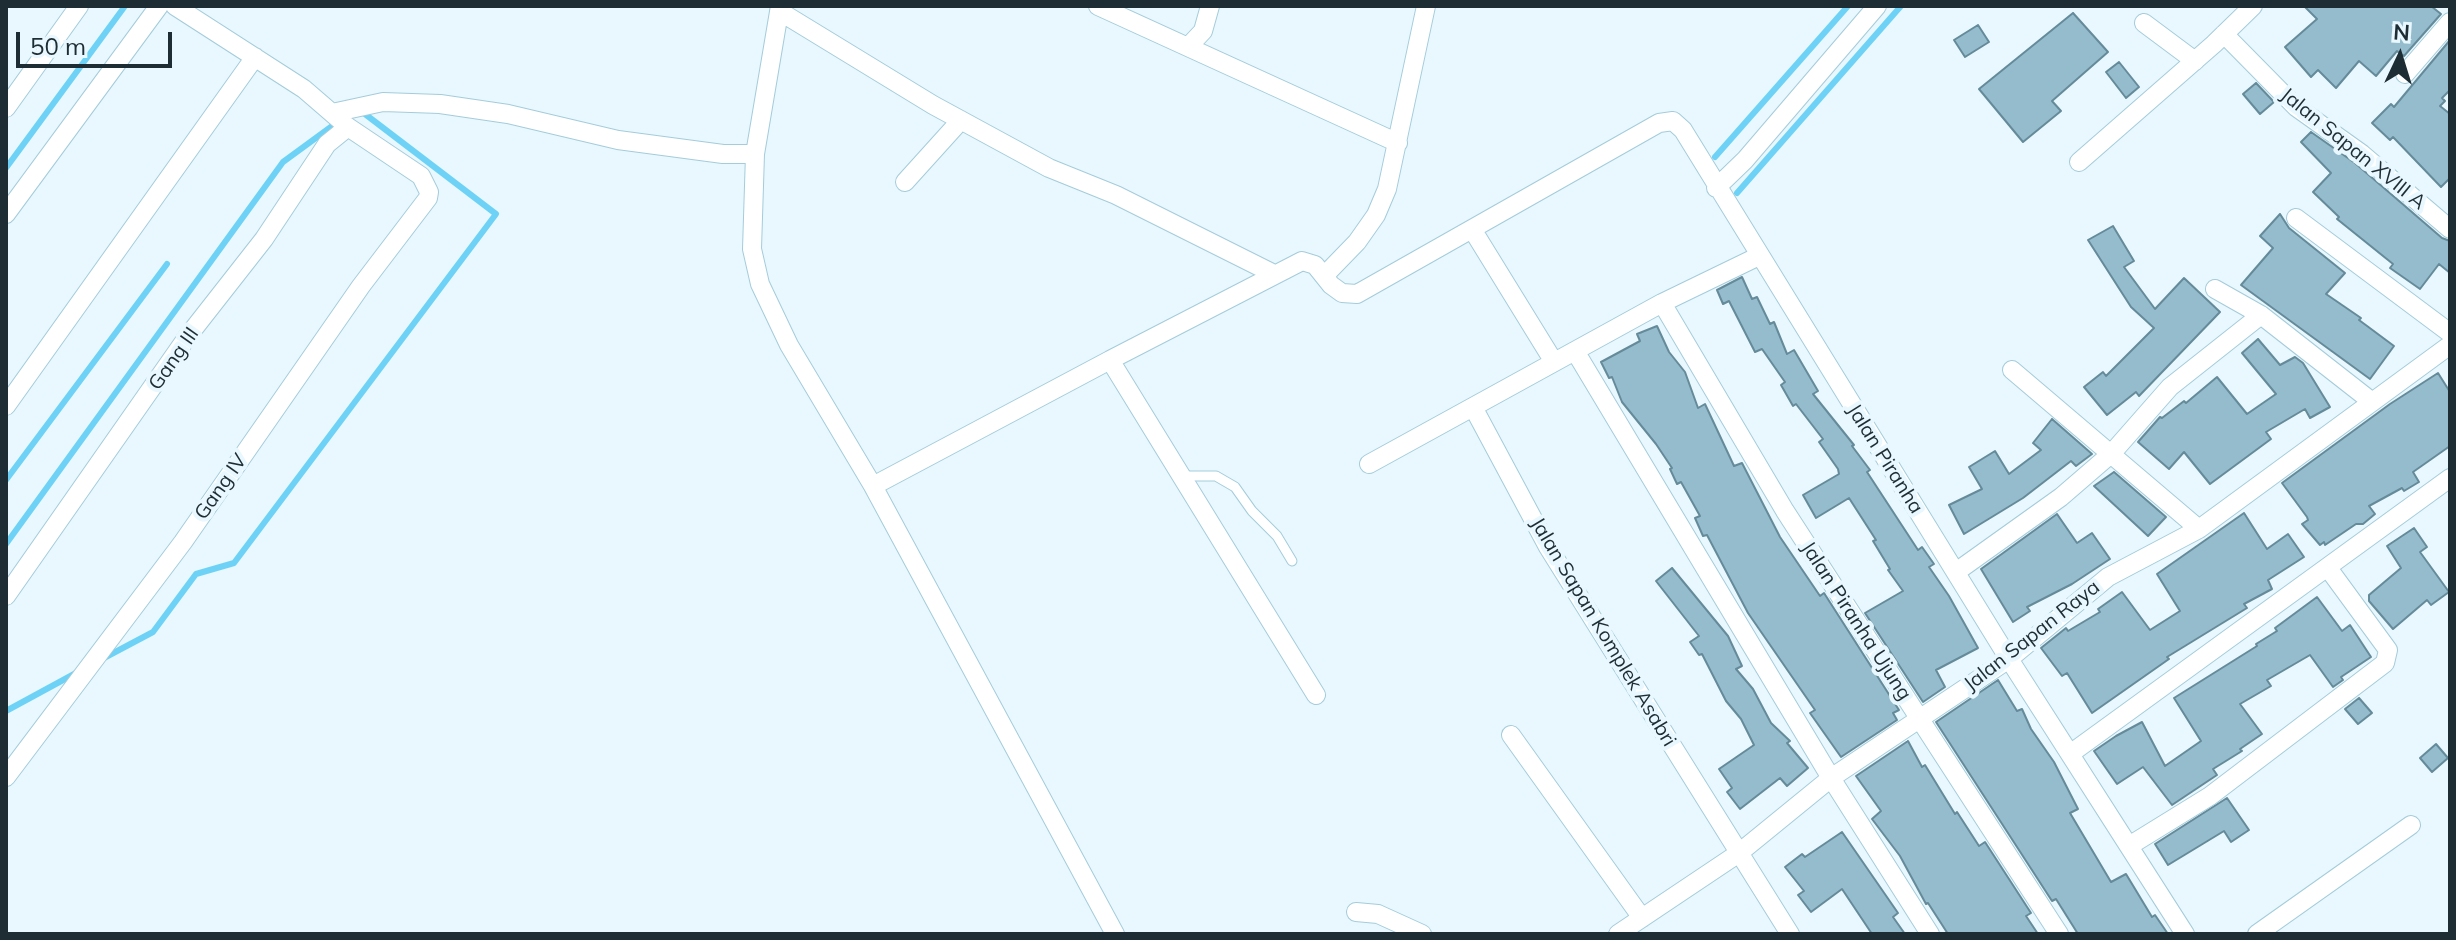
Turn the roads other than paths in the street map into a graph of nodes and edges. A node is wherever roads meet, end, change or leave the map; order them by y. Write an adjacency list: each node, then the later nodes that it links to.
1 (79, 6): 17 (street)
2 (159, 6): 26 (street)
3 (175, 6): 14 (street)
4 (1098, 6): 13 (street)
5 (1210, 6): 13 (street)
6 (1426, 6): 21 (street)
7 (1877, 6): 25 (street)
8 (2253, 6): 12 (street)
9 (780, 9): 19 (street); 22 (street)
10 (2450, 22): 16 (street)
11 (2144, 23): 15 (street)
12 (2224, 34): 15 (street); 29 (street, Jalan Sapan XVIII A)
13 (1188, 47): 21 (street)
14 (255, 57): 18 (street); 42 (street)
15 (2195, 61): 23 (street)
16 (2405, 74)
17 (6, 108)
18 (332, 113): 20 (street); 22 (street)
19 (961, 120): 24 (street); 31 (street)
20 (348, 127): 53 (street, Gang III); 59 (street, Gang IV)
21 (1398, 143): 32 (street)
22 (755, 154): 48 (street)
23 (2079, 162)
24 (905, 182)
25 (1716, 188): 28 (street, Jalan Piranha); 30 (street, Jalan Piranha)
26 (6, 214)
27 (2296, 218): 36 (street)
28 (1472, 229): 32 (street, Jalan Piranha); 39 (street)
29 (2450, 229)
30 (1759, 256): 34 (street); 52 (street, Jalan Piranha)
31 (1274, 274): 32 (street, Jalan Piranha); 38 (street)
32 (1324, 276)
33 (2215, 289): 35 (street)
34 (1662, 303): 37 (street); 56 (street, Jalan Piranha Ujung)
35 (2261, 315): 41 (street); 44 (street)
36 (2448, 347): 41 (street, Jalan Sapan Raya)
37 (1575, 351): 39 (street); 60 (street)
38 (1110, 360): 46 (street); 48 (street)
39 (1554, 362): 43 (street)
40 (2012, 370): 44 (street)
41 (2371, 401): 49 (street, Jalan Sapan Raya)
42 (6, 406)
43 (1473, 407): 45 (street); 63 (street, Jalan Sapan Komplek Asabri)
44 (2112, 453): 49 (street); 52 (street)
45 (1369, 464)
46 (1182, 476): 50 (lane); 55 (street)
47 (2450, 478): 51 (street)
48 (873, 486): 66 (street)
49 (2199, 529): 54 (street, Jalan Sapan Raya)
50 (1292, 561)
51 (2328, 568): 58 (street); 62 (street)
52 (1956, 572): 54 (street, Jalan Piranha)
53 (6, 596)
54 (2009, 659): 56 (street, Jalan Sapan Raya); 58 (street, Jalan Piranha)
55 (1316, 695)
56 (1920, 719): 60 (street, Jalan Sapan Raya); 71 (street, Jalan Piranha Ujung)
57 (1511, 735): 65 (street)
58 (2070, 754): 62 (street, Jalan Piranha)
59 (6, 777)
60 (1831, 778): 63 (street, Jalan Sapan Raya); 70 (street)
61 (2411, 825): 73 (street)
62 (2129, 846): 72 (street, Jalan Piranha)
63 (1739, 853): 65 (street, Jalan Sapan Raya); 69 (street, Jalan Sapan Komplek Asabri)
64 (1356, 912): 67 (street)
65 (1642, 918): 68 (street, Jalan Sapan Raya)
66 (1115, 934)
67 (1422, 934)
68 (1618, 934)
69 (1790, 934)
70 (1930, 934)
71 (2059, 934)
72 (2185, 934)
73 (2257, 934)

